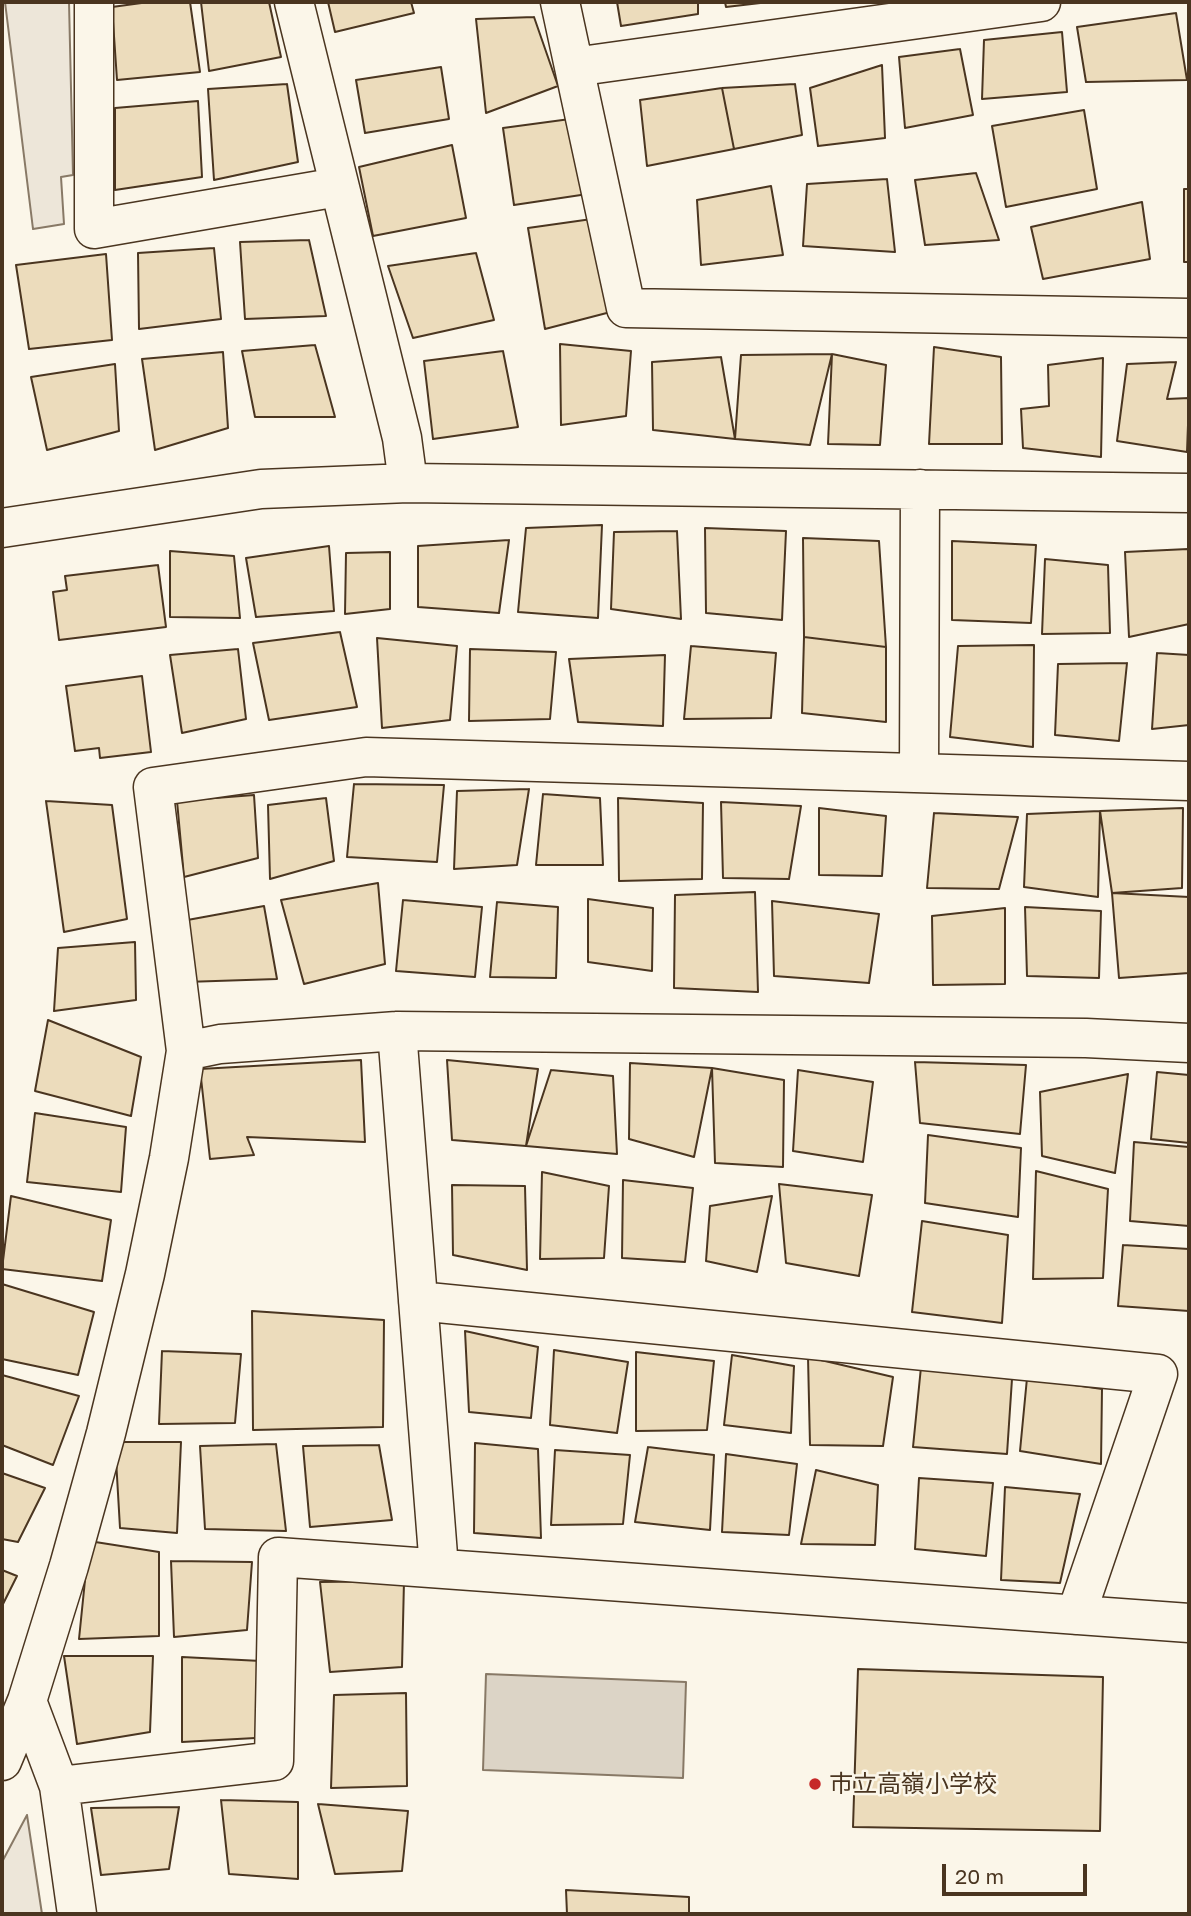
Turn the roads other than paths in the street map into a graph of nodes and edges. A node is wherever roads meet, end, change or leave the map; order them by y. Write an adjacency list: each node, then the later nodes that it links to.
1 (94, 2): 6 (street)
2 (294, 2): 6 (street)
3 (560, 2): 5 (street)
4 (1041, 2): 5 (street)
5 (574, 67): 7 (street)
6 (338, 187): 8 (street)
7 (1189, 318)
8 (408, 483): 9 (street); 11 (street)
9 (920, 489): 10 (street); 12 (street)
10 (1189, 493)
11 (2, 527)
12 (919, 773): 13 (street); 16 (street)
13 (1189, 781)
14 (397, 1031): 15 (street); 16 (street); 17 (street)
15 (1189, 1043)
16 (186, 1051): 21 (street)
17 (418, 1301): 18 (street); 19 (street)
18 (439, 1568): 19 (street); 23 (street)
19 (1076, 1615): 20 (street)
20 (1189, 1623)
21 (27, 1701): 22 (street); 23 (street)
22 (2, 1761)
23 (59, 1786): 24 (street)
24 (77, 1914)

